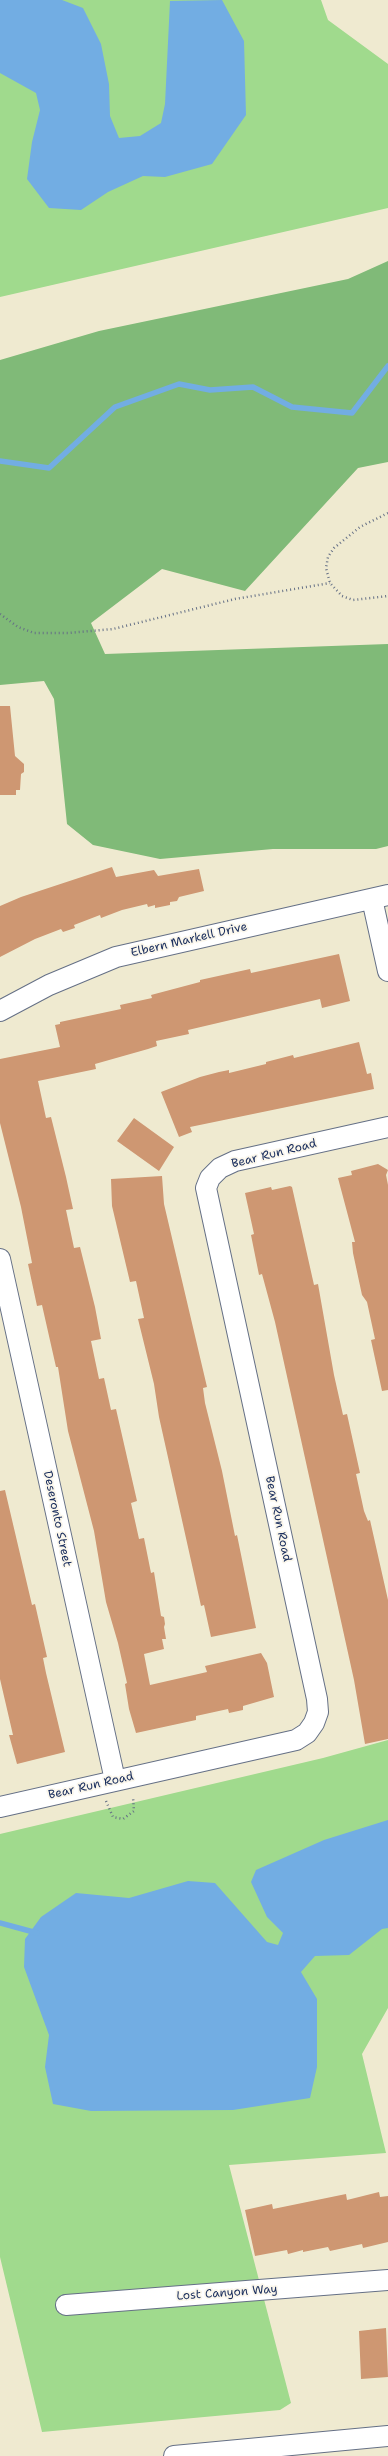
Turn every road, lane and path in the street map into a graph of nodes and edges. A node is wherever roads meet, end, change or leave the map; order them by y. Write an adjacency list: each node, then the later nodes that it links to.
1 (388, 513): 2 (path)
2 (330, 583): 3 (path); 4 (path)
3 (388, 596)
4 (0, 614)
5 (380, 897): 6 (street); 7 (street, Elbern Markell Drive)
6 (388, 971)
7 (0, 1011)
8 (388, 1127): 10 (street, Bear Run Road)
9 (0, 1259): 10 (street, Deseronto Street)
10 (123, 1785): 11 (path); 12 (street, Bear Run Road)
11 (105, 1797)
12 (0, 1807)
13 (388, 2280): 14 (street, Lost Canyon Way)
14 (66, 2306)
15 (388, 2436): 16 (street)
16 (174, 2456)

